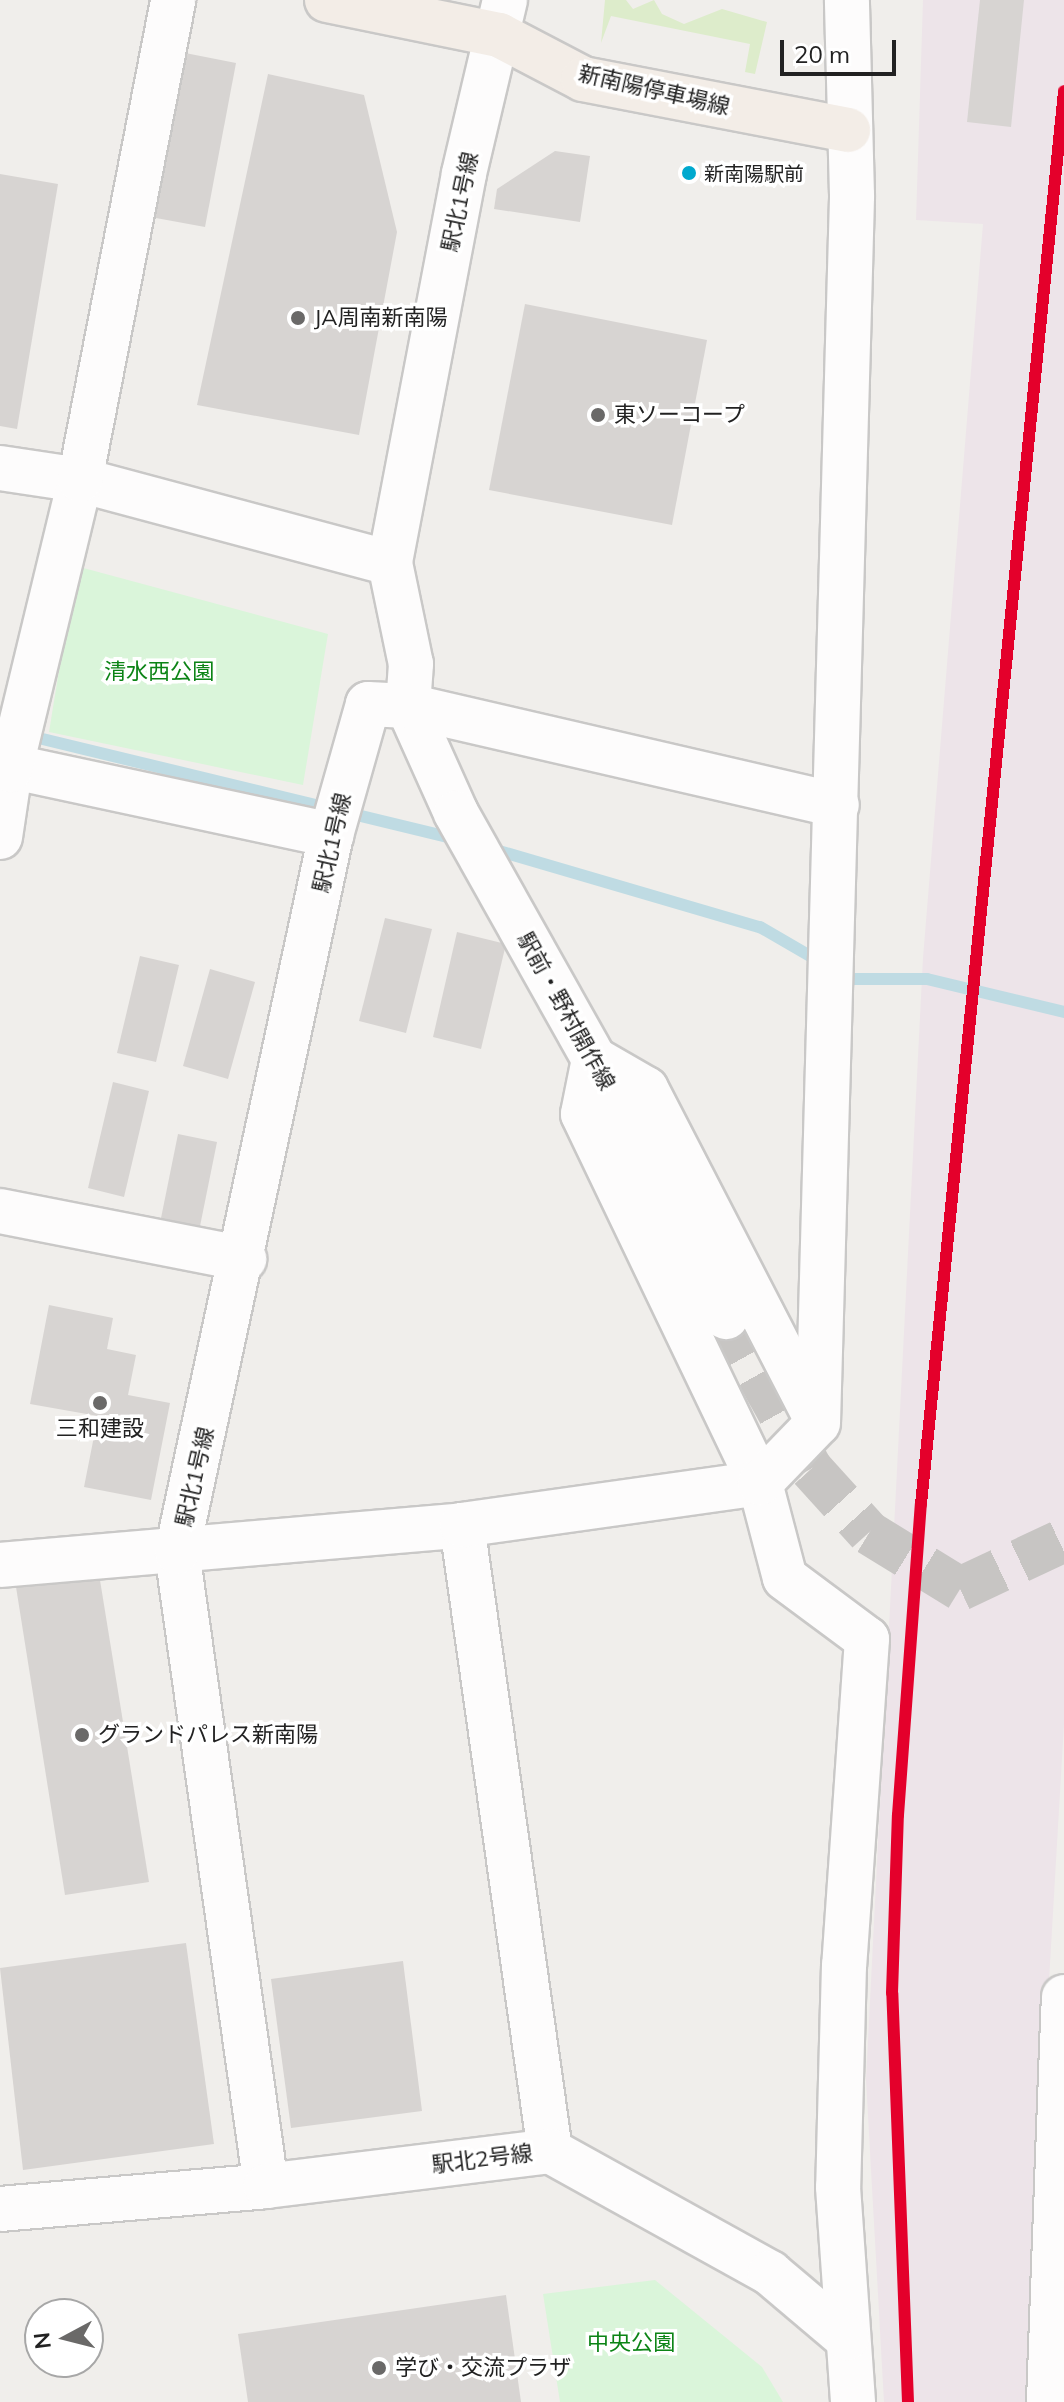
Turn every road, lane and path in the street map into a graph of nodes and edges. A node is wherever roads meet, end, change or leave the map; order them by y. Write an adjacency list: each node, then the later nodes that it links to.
1 (173, 0): 7 (street)
2 (327, 0): 4 (main road, 新南陽停車場線)
3 (847, 0): 5 (street)
4 (502, 17): 5 (main road, 新南陽停車場線); 8 (street, 駅北1号線)
5 (848, 130): 11 (street)
6 (0, 468): 7 (street)
7 (80, 480): 8 (street); 10 (street)
8 (390, 563): 9 (street, 駅北1号線)
9 (408, 706): 11 (street); 12 (street, 駅北1号線); 14 (street, 駅前・野村開作線)
10 (5, 767): 12 (street); 13 (street)
11 (837, 805): 18 (street)
12 (331, 835): 16 (street, 駅北1号線)
13 (0, 837)
14 (594, 1059): 17 (street, 駅前・野村開作線); 18 (street); 19 (street)
15 (0, 1211): 16 (street)
16 (244, 1259): 21 (street, 駅北1号線)
17 (726, 1317)
18 (818, 1423): 19 (street)
19 (760, 1483): 20 (street); 27 (street)
20 (462, 1525): 21 (street); 24 (street)
21 (177, 1552): 22 (street, 駅北1号線); 25 (street)
22 (0, 1565)
23 (1064, 1997): 29 (street)
24 (550, 2151): 25 (street, 駅北2号線); 27 (street, 駅北2号線)
25 (266, 2186): 26 (street, 駅北2号線)
26 (0, 2209)
27 (847, 2338): 28 (street)
28 (853, 2402)
29 (1049, 2402)

